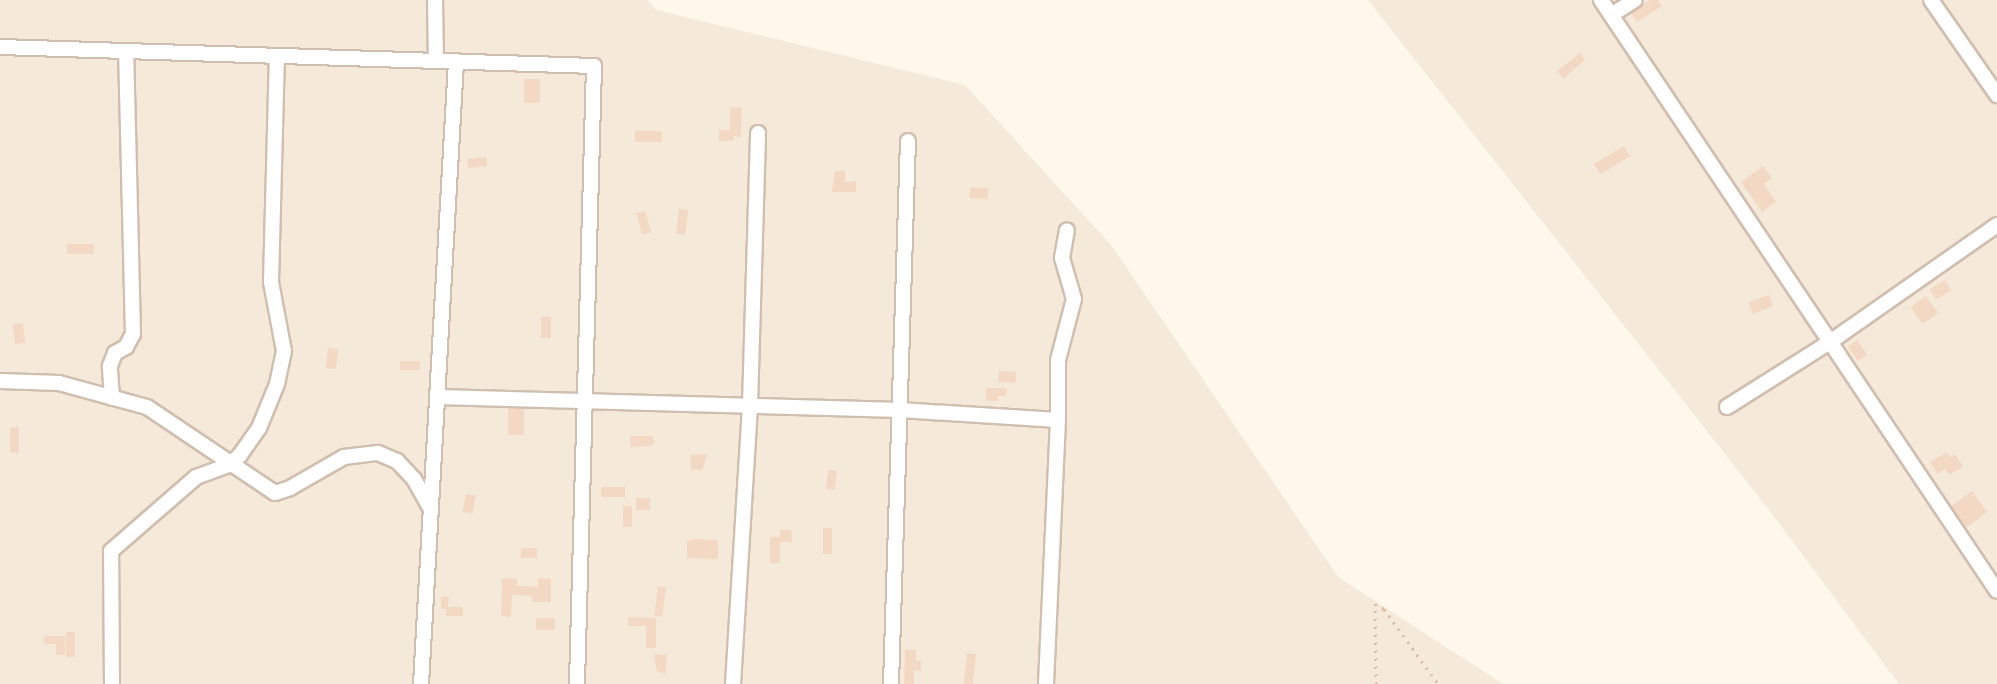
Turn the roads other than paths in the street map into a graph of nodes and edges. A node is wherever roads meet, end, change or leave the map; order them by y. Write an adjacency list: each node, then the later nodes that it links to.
1 (435, 0): 9 (street)
2 (1601, 0): 5 (street)
3 (1635, 0): 5 (street)
4 (1931, 0): 11 (street)
5 (1611, 15): 16 (street)
6 (0, 47): 7 (street)
7 (126, 51): 8 (street); 19 (street)
8 (277, 56): 9 (street); 25 (street)
9 (436, 61): 10 (street)
10 (456, 61): 18 (street); 20 (street)
11 (1997, 95)
12 (758, 133): 21 (street)
13 (908, 141): 23 (street)
14 (1997, 225): 16 (street)
15 (1067, 230): 24 (street)
16 (1830, 342): 22 (street); 27 (street)
17 (0, 381): 19 (street)
18 (438, 397): 20 (street); 26 (street)
19 (112, 398): 25 (street)
20 (586, 399): 21 (street); 30 (street)
21 (750, 405): 23 (street); 31 (street)
22 (1727, 407)
23 (900, 410): 24 (street); 32 (street)
24 (1058, 420): 33 (street)
25 (229, 465): 26 (street); 28 (street)
26 (431, 510): 29 (street)
27 (1997, 591)
28 (112, 684)
29 (421, 684)
30 (577, 684)
31 (733, 684)
32 (891, 684)
33 (1046, 684)

